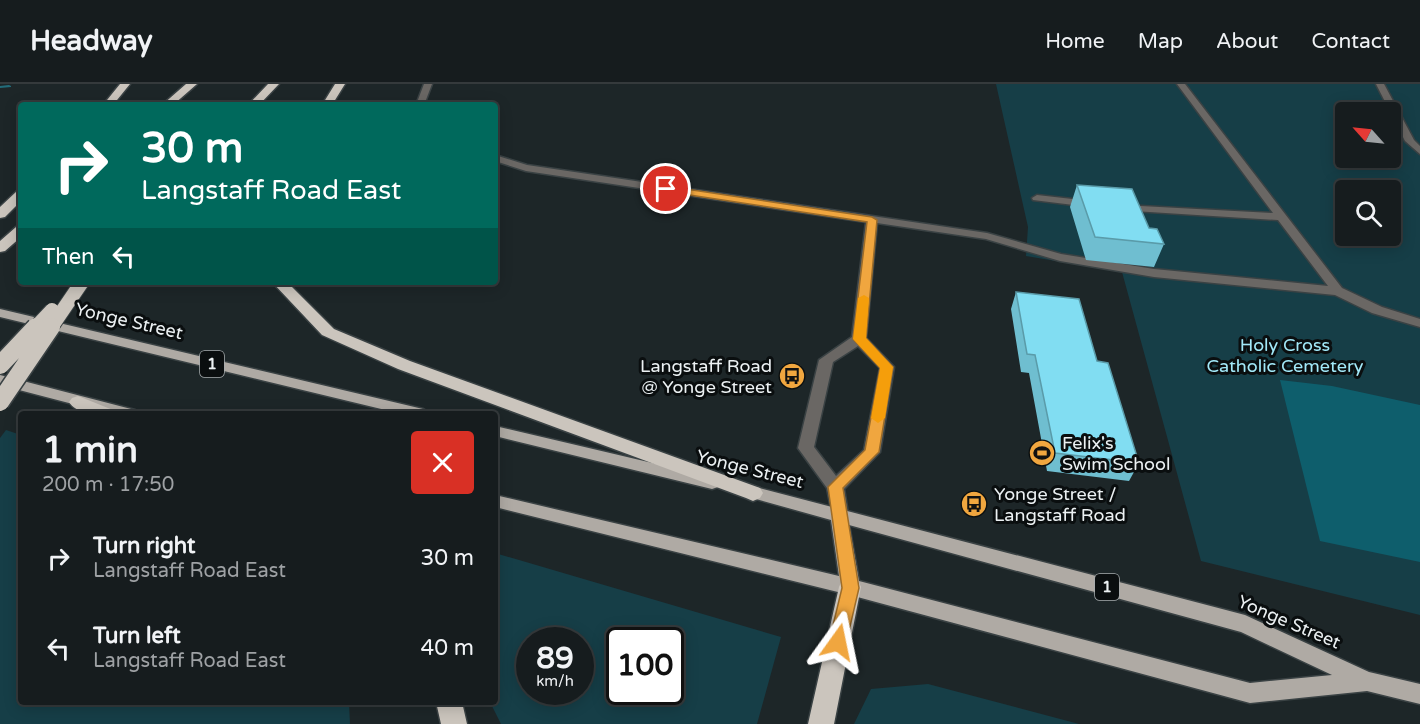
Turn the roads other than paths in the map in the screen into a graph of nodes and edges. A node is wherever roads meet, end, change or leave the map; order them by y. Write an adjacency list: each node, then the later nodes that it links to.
1 (125, 84): 8 (highway)
2 (192, 84): 9 (highway)
3 (274, 84): 10 (highway)
4 (340, 84): 11 (highway)
5 (428, 84): 12 (street)
6 (1181, 84): 18 (street)
7 (1380, 84): 13 (street)
8 (110, 102)
9 (171, 102)
10 (256, 102)
11 (329, 102)
12 (421, 102)
13 (1420, 151)
14 (498, 159): 19 (street)
15 (18, 197): 17 (highway)
16 (1037, 198): 18 (street)
17 (0, 214)
18 (1284, 217): 25 (street)
19 (872, 220): 25 (street); 28 (street)
20 (18, 233): 21 (highway)
21 (0, 248)
22 (77, 285): 29 (highway, bridge)
23 (78, 285): 31 (highway, bridge)
24 (282, 285): 38 (highway)
25 (1338, 291): 27 (street)
26 (0, 313): 35 (main road, Yonge Street / 1)
27 (1420, 323)
28 (859, 339): 37 (street); 37 (street)
29 (0, 365)
30 (0, 380): 32 (main road)
31 (0, 402)
32 (78, 402): 33 (highway); 34 (main road)
33 (100, 411)
34 (117, 411)
35 (410, 411)
36 (498, 432): 38 (main road, Yonge Street / 1)
37 (835, 487): 40 (street)
38 (753, 493): 40 (main road, Yonge Street / 1)
39 (498, 502): 41 (main road, Yonge Street / 1)
40 (839, 514): 41 (main road); 42 (main road, Yonge Street / 1)
41 (850, 588): 42 (main road, Yonge Street / 1); 46 (highway)
42 (1367, 681): 43 (main road, Yonge Street / 1)
43 (1420, 694)
44 (450, 705): 45 (highway)
45 (454, 724)
46 (822, 724)

